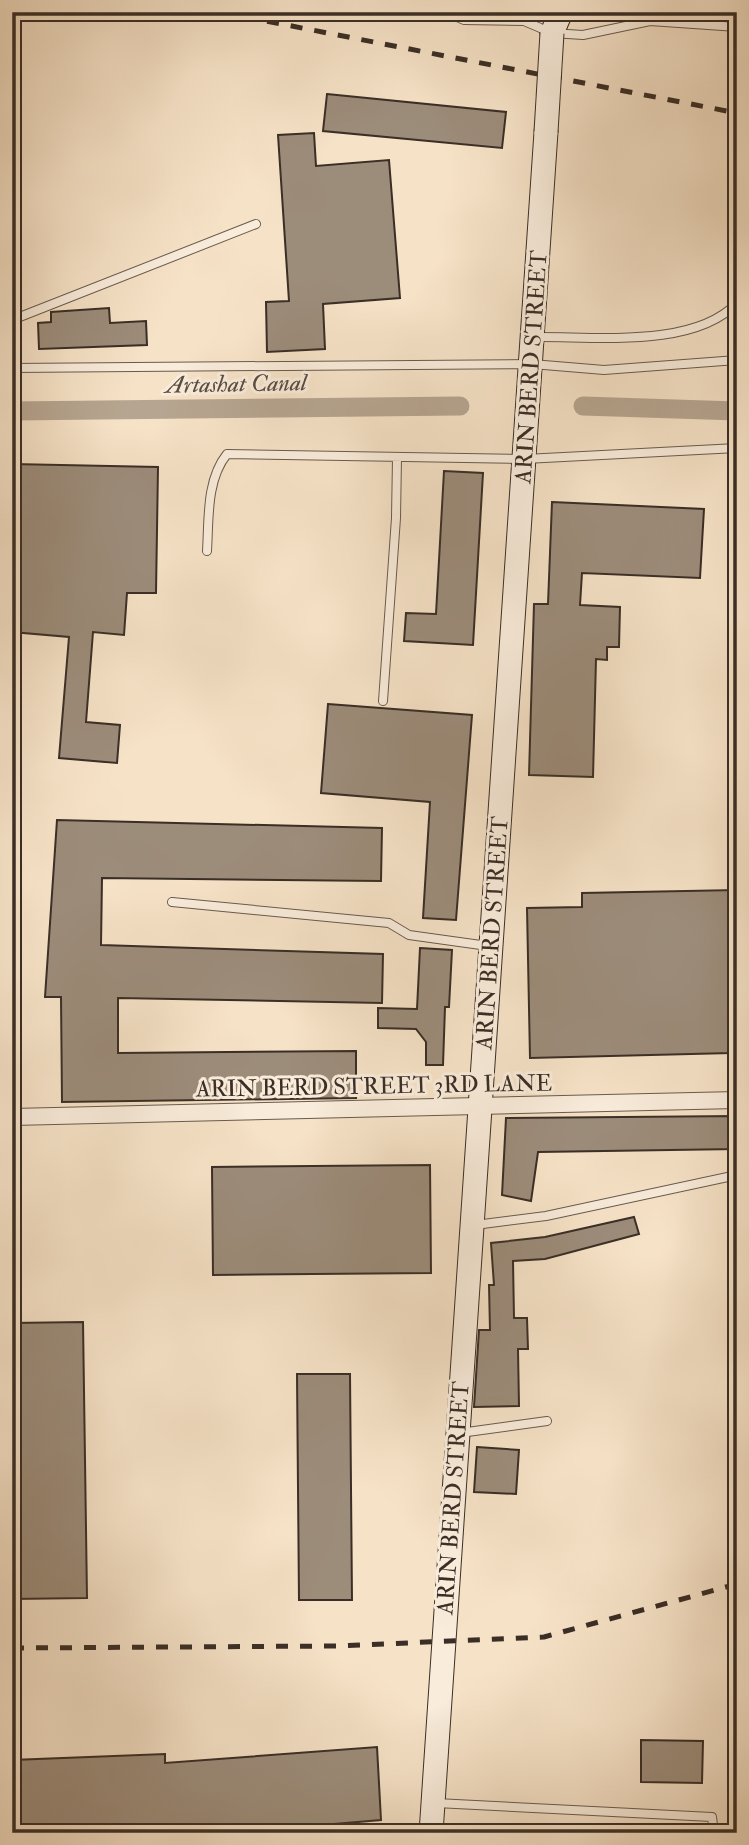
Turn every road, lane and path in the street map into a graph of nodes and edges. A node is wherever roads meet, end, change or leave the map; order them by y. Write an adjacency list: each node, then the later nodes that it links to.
1 (446, 12): 2 (lane)
2 (553, 19): 3 (lane); 7 (street, ARIN BERD STREET, bridge)
3 (737, 27)
4 (256, 225): 6 (lane)
5 (737, 303): 7 (lane)
6 (12, 320)
7 (534, 337): 9 (street, ARIN BERD STREET)
8 (737, 360): 9 (lane)
9 (533, 365): 10 (lane); 13 (street, ARIN BERD STREET)
10 (12, 368)
11 (737, 448): 13 (lane)
12 (397, 458): 13 (lane); 14 (lane); 15 (lane)
13 (526, 459): 17 (street, ARIN BERD STREET)
14 (207, 551)
15 (383, 701)
16 (172, 902): 17 (lane)
17 (491, 946): 19 (street, ARIN BERD STREET)
18 (737, 1100): 19 (street, ARIN BERD STREET 3RD LANE)
19 (481, 1105): 20 (street, ARIN BERD STREET 3RD LANE); 22 (street, ARIN BERD STREET)
20 (12, 1117)
21 (737, 1175): 22 (lane)
22 (472, 1225): 24 (street, ARIN BERD STREET)
23 (547, 1421): 24 (lane)
24 (457, 1434): 25 (street, ARIN BERD STREET)
25 (433, 1802): 26 (street, ARIN BERD STREET); 27 (lane)
26 (431, 1833)
27 (714, 1833)

